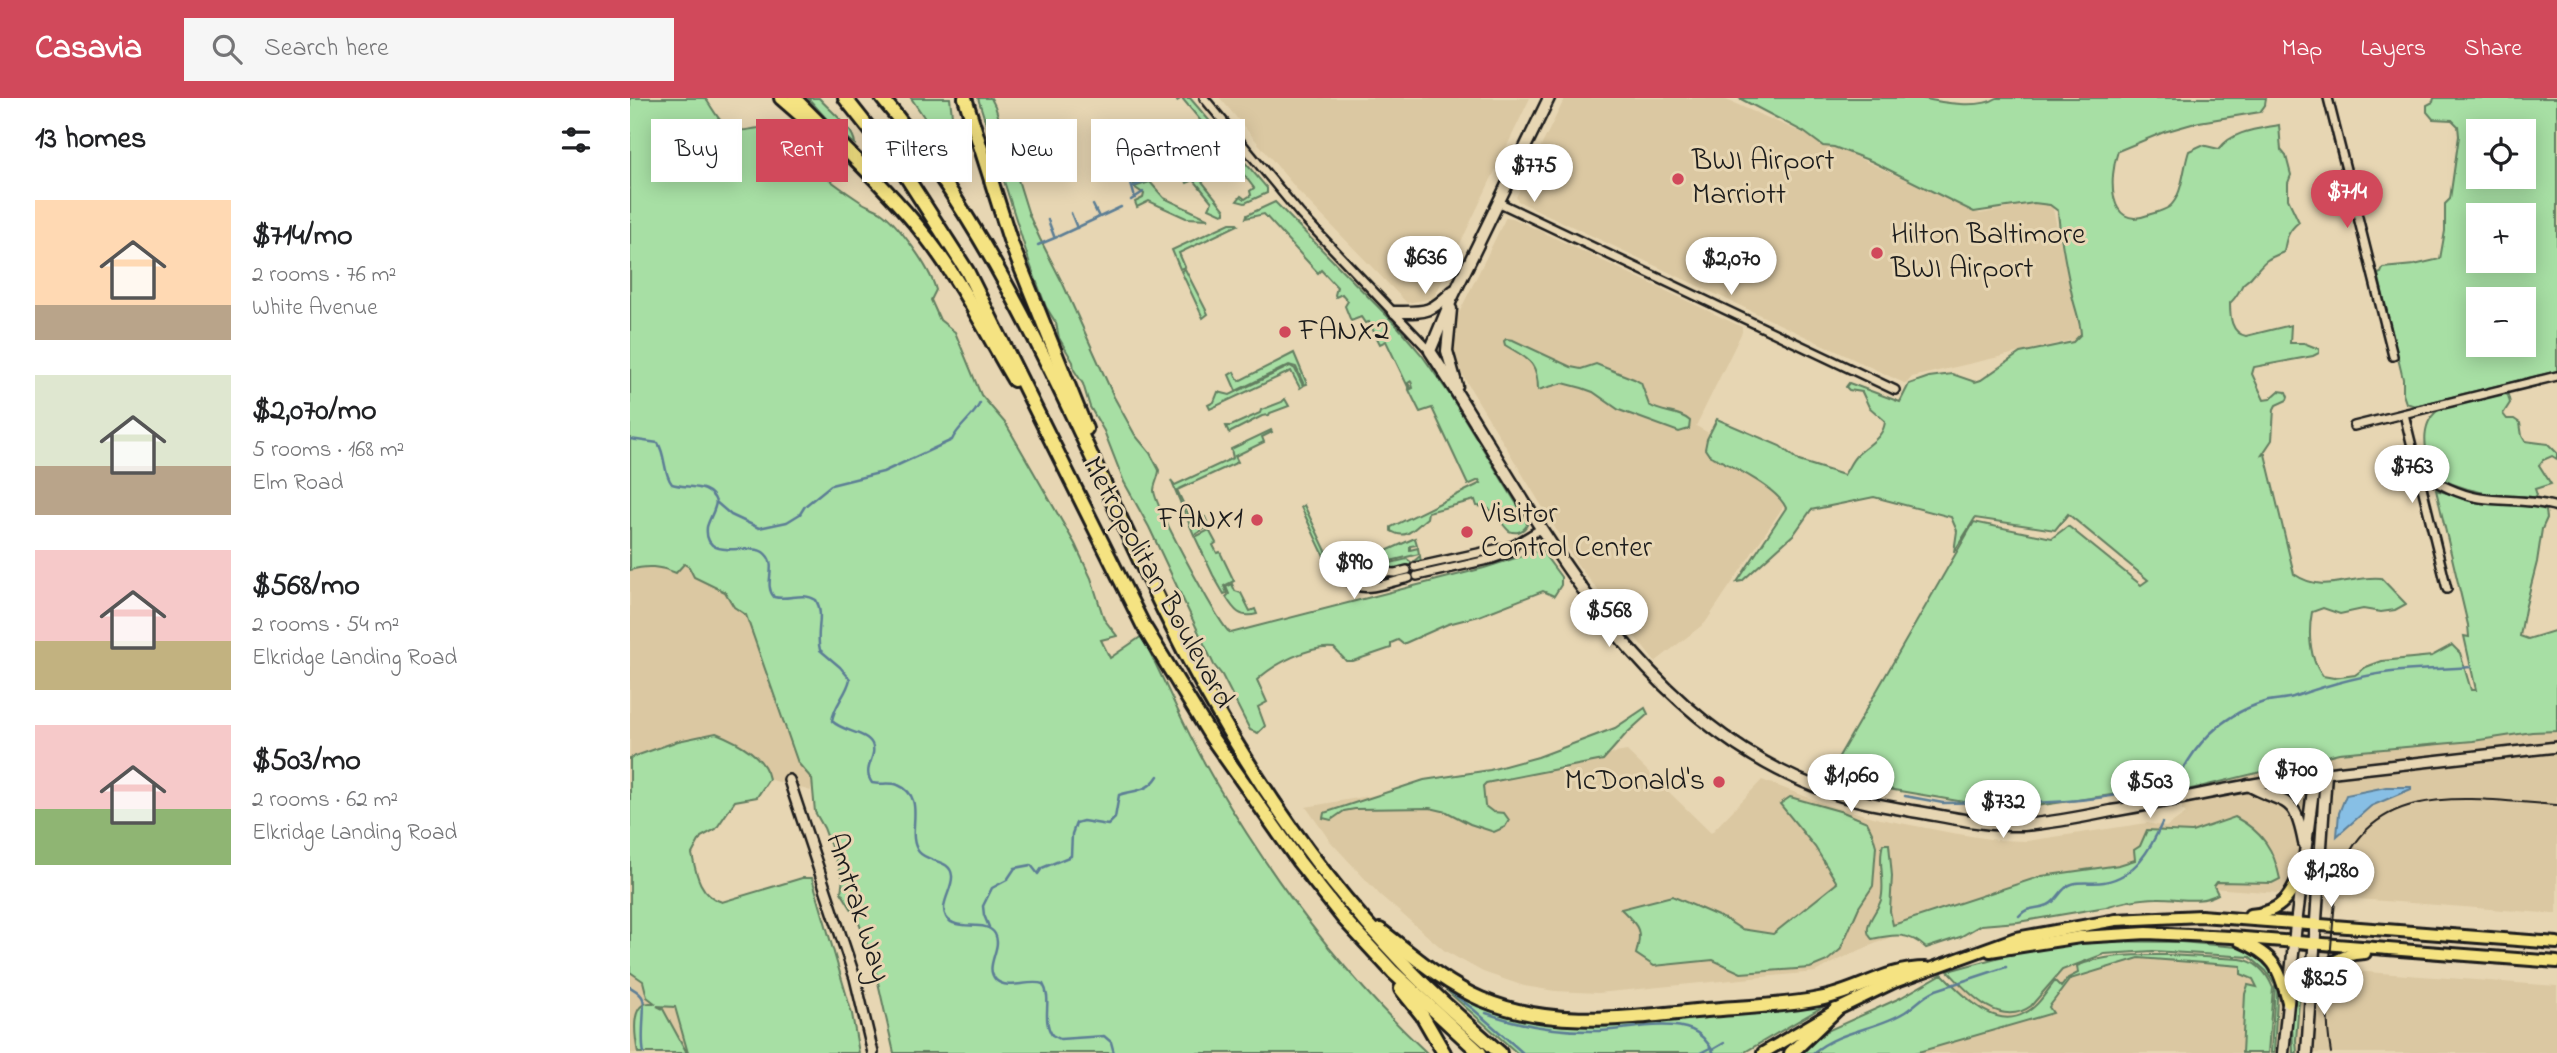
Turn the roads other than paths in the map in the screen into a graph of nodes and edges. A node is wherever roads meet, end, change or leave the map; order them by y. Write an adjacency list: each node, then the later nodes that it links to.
1 (781, 98): 9 (highway)
2 (794, 98): 10 (highway)
3 (845, 98): 23 (highway, Metropolitan Boulevard)
4 (882, 98): 27 (highway, Metropolitan Boulevard)
5 (965, 98): 27 (highway)
6 (1204, 98): 15 (street)
7 (1549, 98): 12 (main road)
8 (2328, 98): 17 (street)
9 (807, 119)
10 (815, 119)
11 (848, 153): 23 (highway)
12 (1500, 203): 13 (main road); 19 (street)
13 (1458, 286): 14 (main road); 15 (main road)
14 (1452, 298): 16 (main road); 20 (main road)
15 (1394, 312): 16 (street)
16 (1430, 351): 20 (main road)
17 (2393, 356)
18 (2557, 376): 21 (street)
19 (1895, 390)
20 (1460, 397): 26 (main road)
21 (2404, 414): 22 (street); 24 (street)
22 (2354, 426)
23 (1055, 451): 43 (highway, Metropolitan Boulevard)
24 (2418, 472): 25 (street); 29 (street)
25 (2557, 507)
26 (1542, 528): 28 (street); 33 (main road)
27 (1137, 552): 36 (highway, Metropolitan Boulevard)
28 (1412, 573): 28 (street)
29 (2447, 589)
30 (2557, 747): 31 (street)
31 (2321, 774): 33 (main road); 34 (main road); 39 (main road)
32 (789, 780): 52 (street, Amtrak Way)
33 (2248, 786): 34 (main road)
34 (2305, 847): 35 (main road)
35 (2303, 867): 37 (main road); 38 (main road)
36 (1355, 910): 48 (highway); 55 (highway, Metropolitan Boulevard)
37 (2221, 918): 38 (main road); 45 (main road)
38 (2296, 924): 39 (main road); 41 (main road)
39 (2315, 925): 42 (main road); 44 (main road)
40 (2231, 937): 41 (main road); 45 (main road); 50 (main road)
41 (2294, 942): 44 (main road); 50 (main road)
42 (2557, 943)
43 (1368, 944): 53 (highway); 54 (highway, Metropolitan Boulevard)
44 (2313, 944): 46 (main road); 49 (main road)
45 (1984, 951): 48 (main road)
46 (2405, 951): 47 (main road); 49 (main road)
47 (2557, 962)
48 (1926, 969): 51 (main road)
49 (2310, 998): 59 (main road)
50 (2288, 1002): 58 (main road)
51 (1836, 1010): 56 (main road); 57 (highway)
52 (873, 1053)
53 (1444, 1053)
54 (1480, 1053)
55 (1500, 1053)
56 (1763, 1053)
57 (1791, 1053)
58 (2283, 1053)
59 (2307, 1053)

